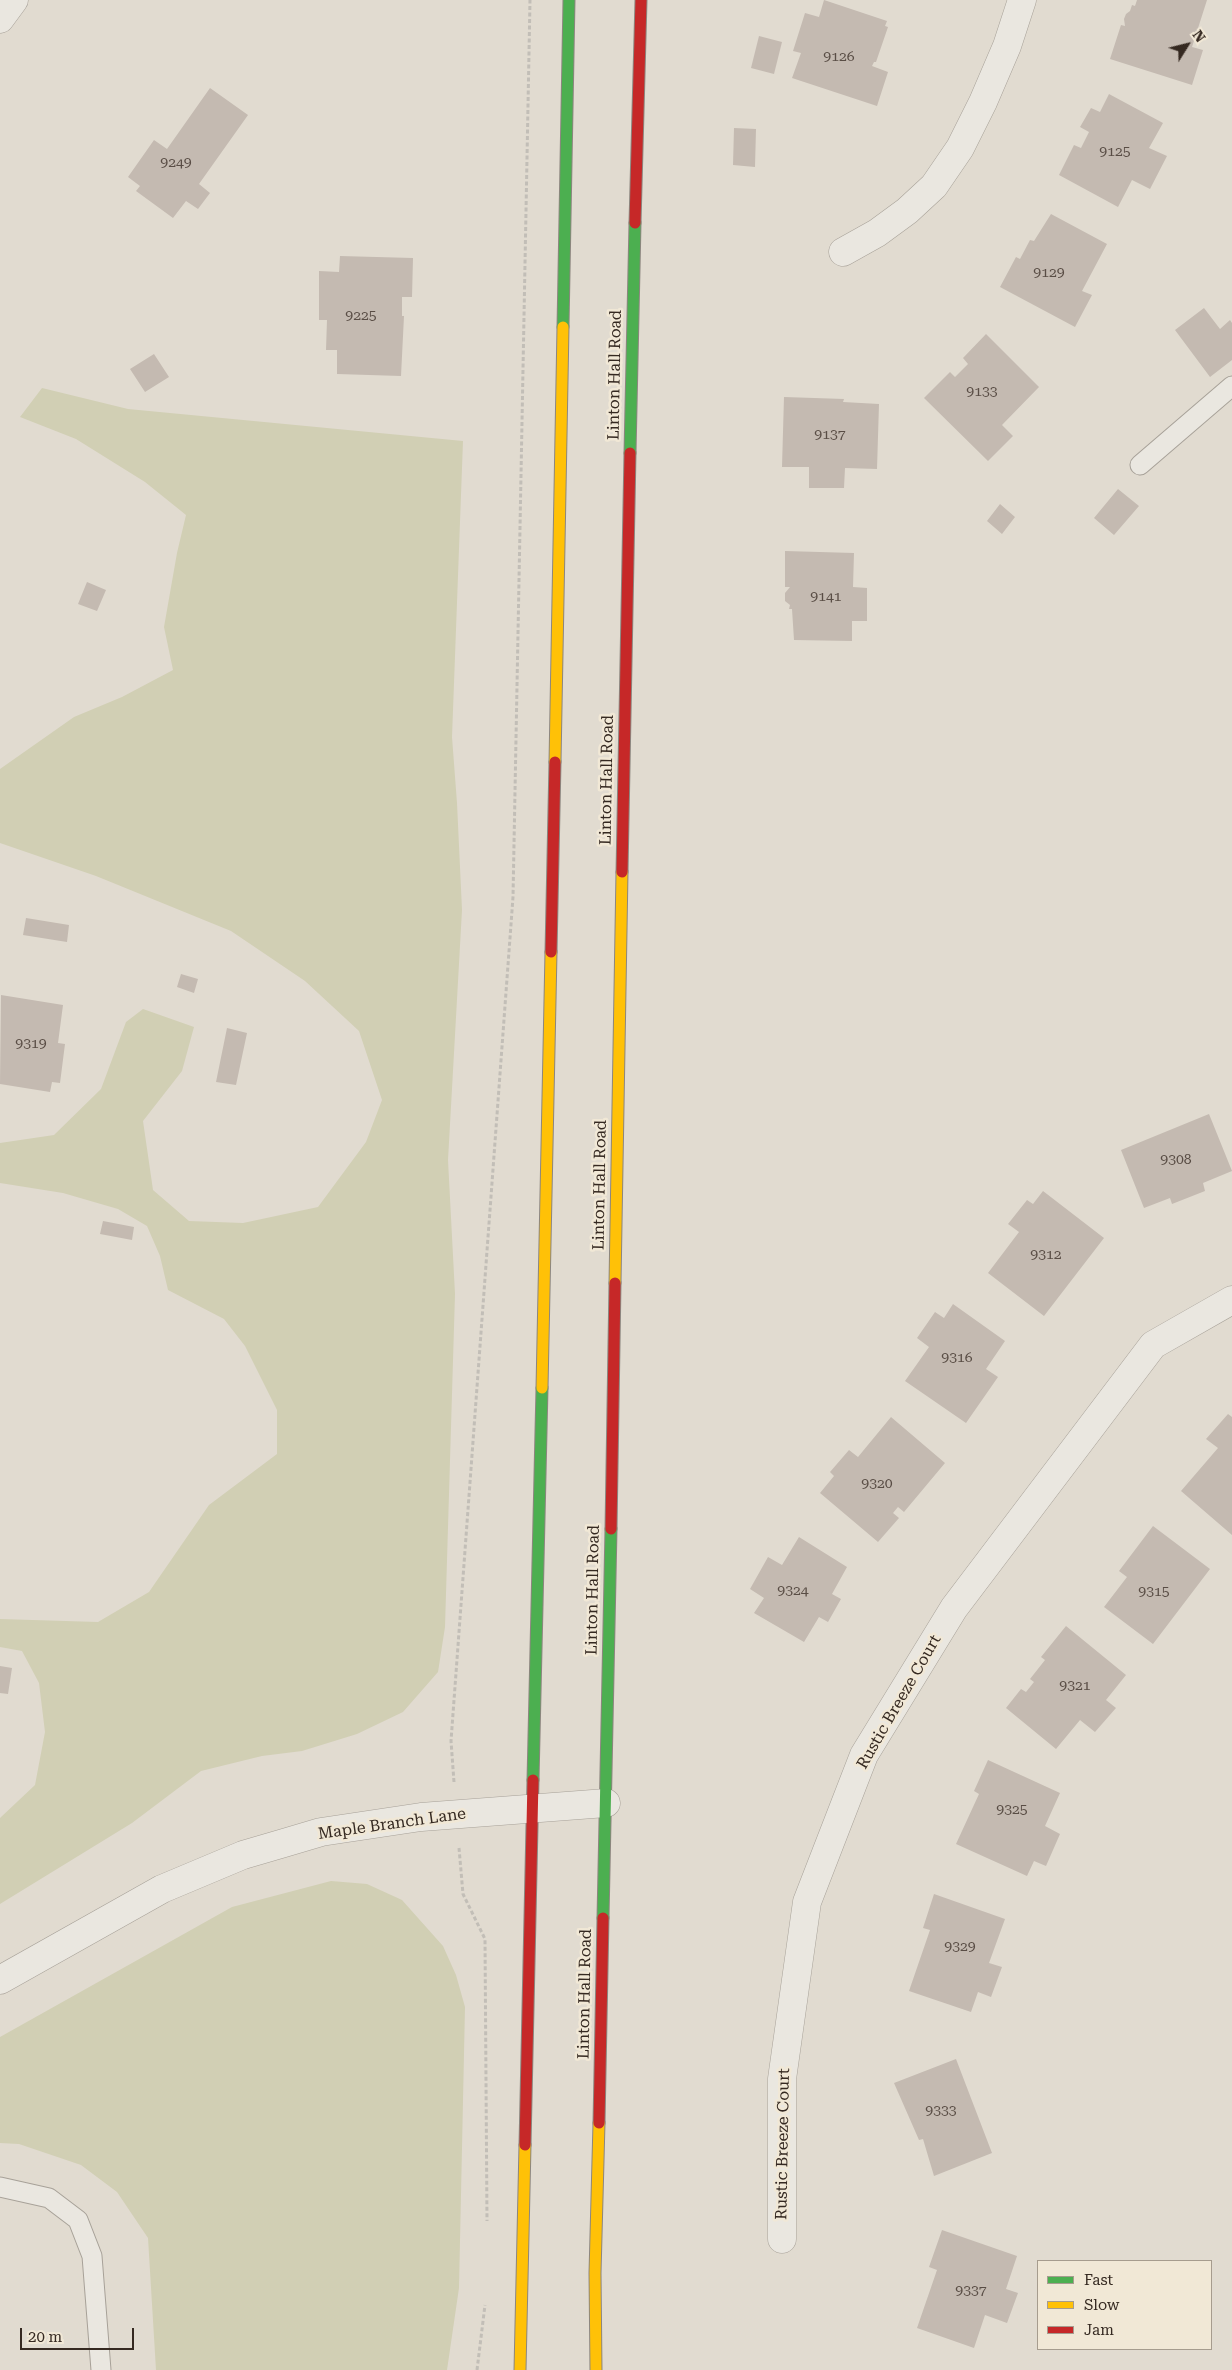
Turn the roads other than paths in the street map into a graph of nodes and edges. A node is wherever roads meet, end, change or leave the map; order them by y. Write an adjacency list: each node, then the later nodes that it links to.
1 (14, 0): 5 (street)
2 (569, 0): 11 (main road)
3 (641, 0): 10 (main road, Linton Hall Road)
4 (1022, 0): 6 (street)
5 (0, 19)
6 (843, 252)
7 (1232, 386): 8 (lane)
8 (1140, 465)
9 (1232, 1300): 14 (street, Rustic Breeze Court)
10 (606, 1803): 11 (street, Maple Branch Lane); 17 (main road, Linton Hall Road)
11 (533, 1808): 12 (street, Maple Branch Lane); 16 (main road)
12 (0, 1980)
13 (0, 2187): 15 (lane)
14 (782, 2239)
15 (100, 2370)
16 (520, 2370)
17 (596, 2370)

